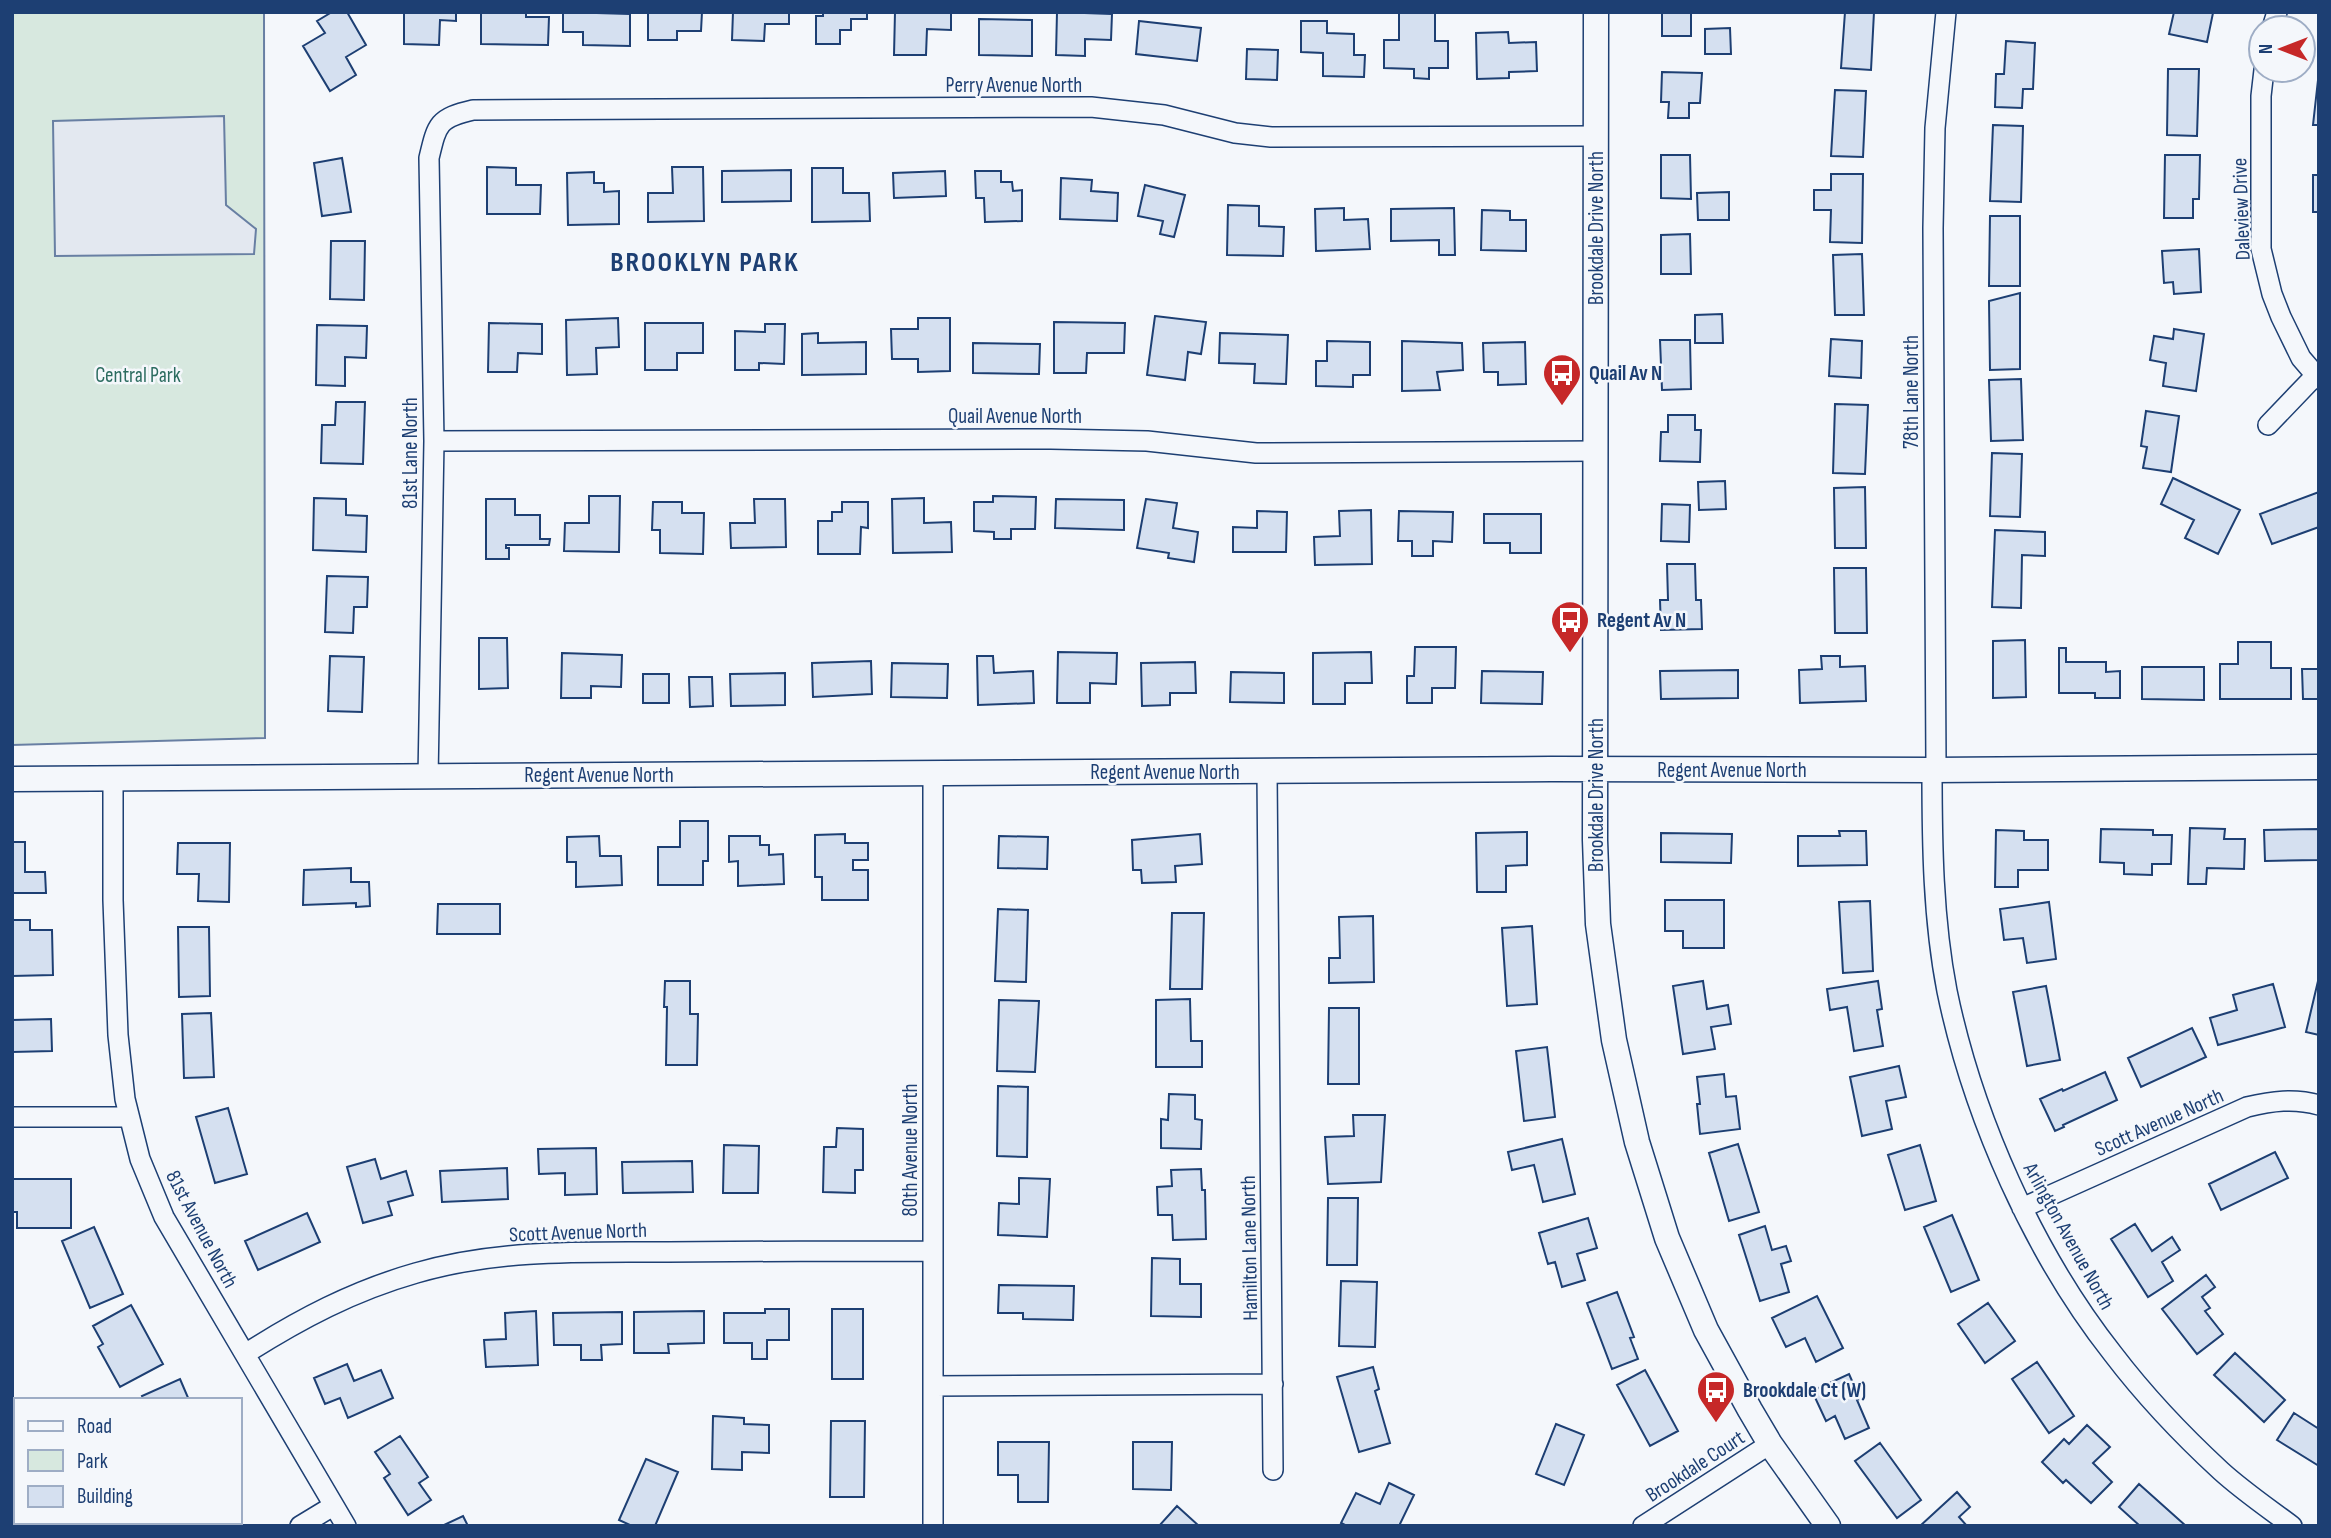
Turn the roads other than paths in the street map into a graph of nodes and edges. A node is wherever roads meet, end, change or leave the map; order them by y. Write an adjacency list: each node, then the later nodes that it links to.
1 (1596, 12): 5 (street, Brookdale Drive North)
2 (1946, 12): 12 (street, 78th Lane North)
3 (2262, 84): 6 (street, Daleview Drive)
4 (435, 130): 5 (street, Perry Avenue North); 8 (street, 81st Lane North)
5 (1596, 136): 9 (street, Brookdale Drive North)
6 (2317, 378): 7 (street, Daleview Drive)
7 (2268, 425)
8 (434, 441): 9 (street, Quail Avenue North); 16 (street, 81st Lane North)
9 (1595, 451): 11 (street, Brookdale Drive North)
10 (2319, 767): 12 (street, Regent Avenue North)
11 (1596, 769): 12 (street, Regent Avenue North); 13 (street, Regent Avenue North); 26 (street, Brookdale Drive North)
12 (1932, 770): 21 (street, Arlington Avenue North)
13 (1267, 772): 14 (street, Regent Avenue North); 24 (street, Hamilton Lane North)
14 (933, 774): 16 (street, Regent Avenue North); 22 (street, 80th Avenue North)
15 (113, 778): 16 (street, Regent Avenue North); 17 (street, Regent Avenue North); 20 (street, 81st Avenue North)
16 (428, 778)
17 (12, 779)
18 (2319, 1105): 21 (street, Scott Avenue North)
19 (12, 1117): 20 (street)
20 (129, 1117): 23 (street, 81st Avenue North)
21 (2022, 1209): 34 (street, Arlington Avenue North)
22 (933, 1251): 23 (street, Scott Avenue North); 25 (street, 80th Avenue North)
23 (245, 1354): 28 (street, 81st Avenue North)
24 (1273, 1384): 25 (street); 27 (street, Hamilton Lane North)
25 (933, 1386): 31 (street, 80th Avenue North)
26 (1770, 1444): 32 (street, Brookdale Court); 33 (street, Brookdale Drive North)
27 (1273, 1470)
28 (333, 1506): 29 (street); 30 (street, 81st Avenue North)
29 (300, 1526)
30 (346, 1526)
31 (933, 1526)
32 (1643, 1526)
33 (1828, 1526)
34 (2292, 1526)

